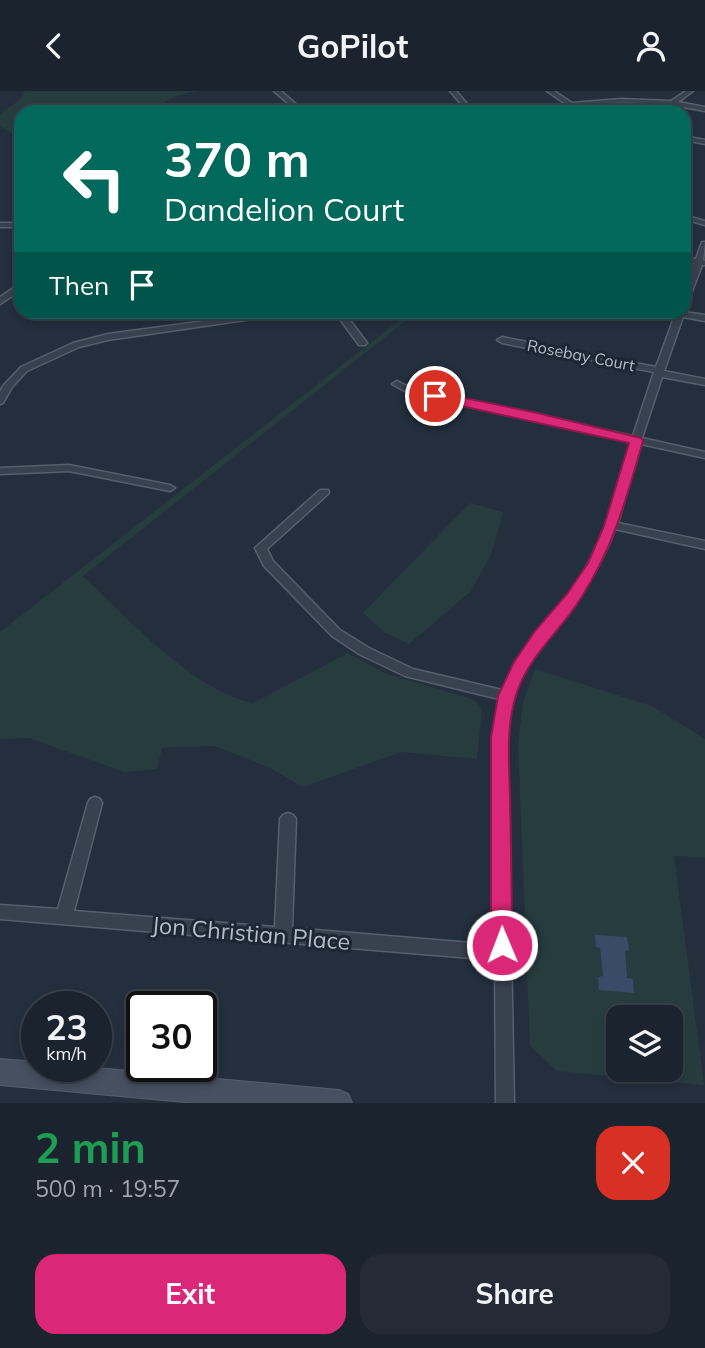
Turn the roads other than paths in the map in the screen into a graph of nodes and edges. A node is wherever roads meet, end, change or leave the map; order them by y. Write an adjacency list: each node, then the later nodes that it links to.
1 (277, 91): 7 (street)
2 (453, 91): 8 (street)
3 (550, 91): 6 (street)
4 (690, 91): 5 (street)
5 (674, 103): 6 (street); 9 (street)
6 (570, 104)
7 (294, 105)
8 (465, 105)
9 (684, 105)
10 (705, 244): 11 (street)
11 (702, 263): 12 (street)
12 (691, 285)
13 (244, 319): 21 (street)
14 (344, 319): 17 (street)
15 (675, 319): 18 (street)
16 (502, 340): 18 (street, Rosebay Court)
17 (362, 343)
18 (658, 372): 19 (street, Rosebay Court); 22 (street)
19 (705, 382)
20 (397, 384): 22 (street)
21 (0, 401)
22 (636, 441): 23 (street); 27 (street)
23 (705, 455)
24 (0, 471): 25 (street)
25 (170, 488)
26 (324, 492): 29 (street)
27 (612, 526): 28 (street); 29 (street)
28 (705, 545)
29 (507, 696): 35 (street)
30 (95, 803): 33 (street)
31 (288, 820): 34 (street)
32 (0, 912): 33 (street, Jon Christian Place)
33 (64, 916): 34 (street, Jon Christian Place)
34 (283, 936): 35 (street, Jon Christian Place)
35 (502, 953): 39 (street)
36 (0, 1072): 37 (main road)
37 (245, 1099): 38 (main road)
38 (339, 1103)
39 (505, 1103)

